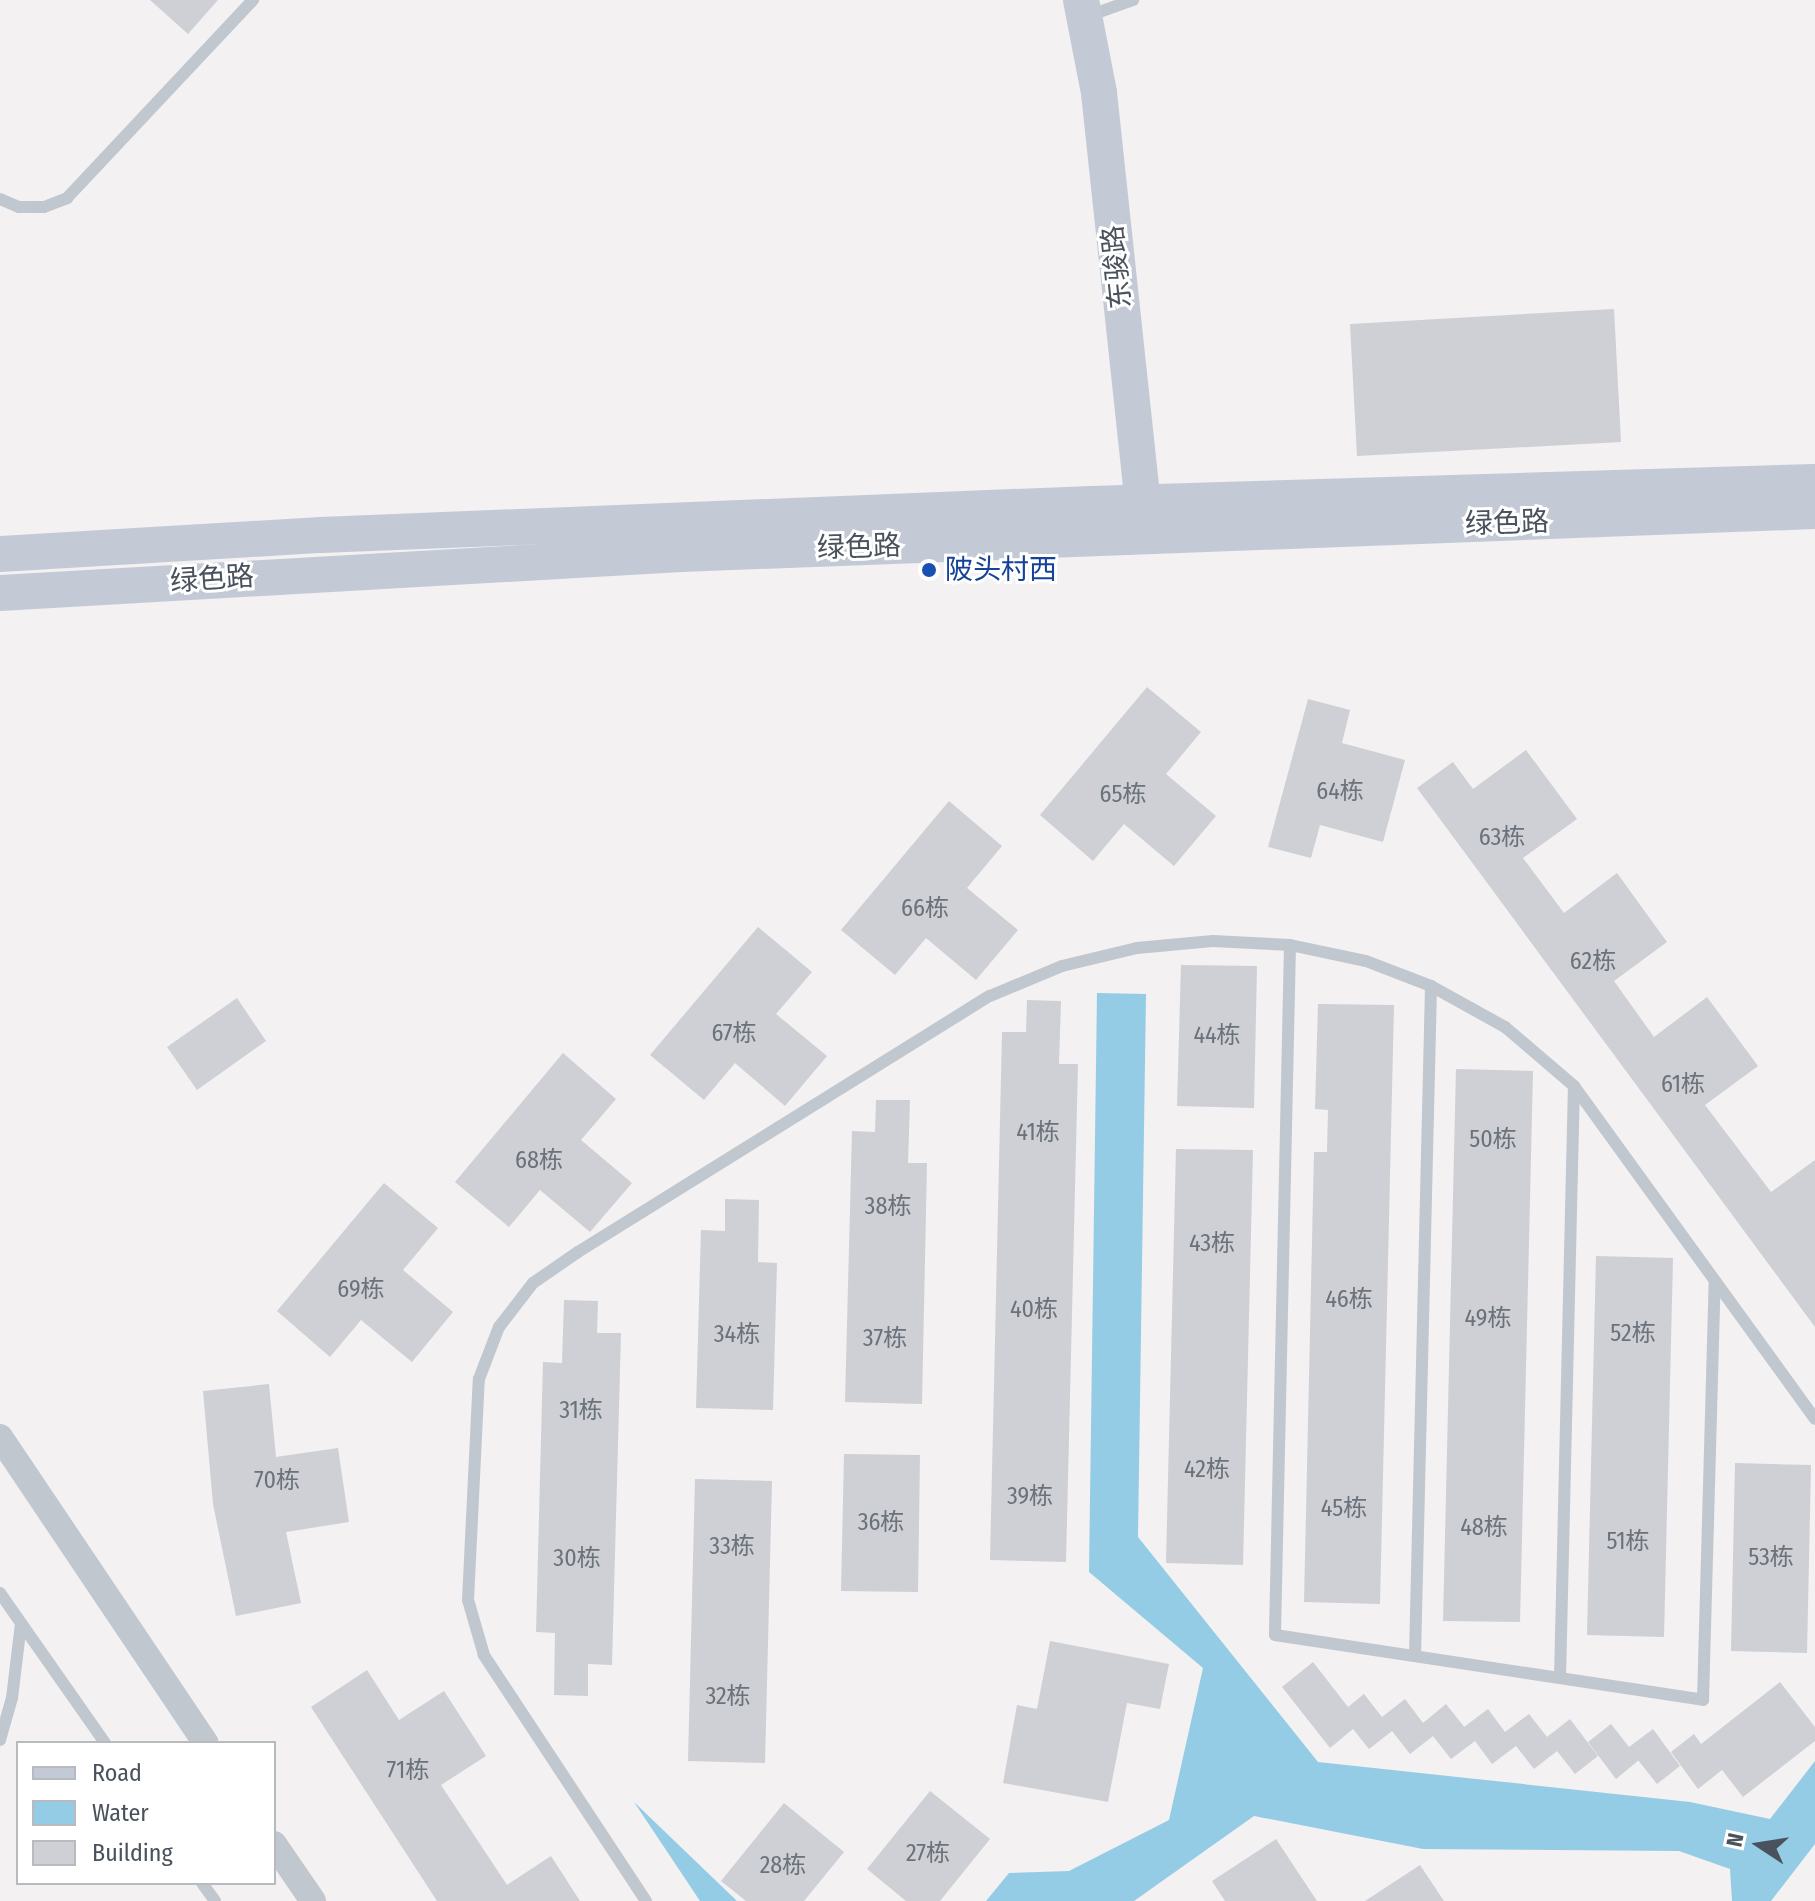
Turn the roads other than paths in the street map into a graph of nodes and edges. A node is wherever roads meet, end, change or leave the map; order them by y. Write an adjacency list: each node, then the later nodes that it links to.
1 (253, 0): 4 (lane)
2 (1133, 0): 3 (lane)
3 (1083, 8): 7 (main road, 东骏路)
4 (0, 199)
5 (1815, 482): 7 (main road, 绿色路)
6 (1815, 511): 7 (main road, 绿色路)
7 (1144, 519): 8 (main road, 绿色路); 9 (main road, 绿色路)
8 (0, 554)
9 (0, 593)
10 (1290, 945): 11 (lane); 18 (lane); 25 (lane)
11 (1431, 986): 12 (lane); 18 (lane)
12 (1574, 1086): 13 (lane); 19 (lane)
13 (1715, 1281): 14 (lane); 19 (lane)
14 (1815, 1419)
15 (0, 1437): 22 (street)
16 (0, 1593): 17 (lane)
17 (21, 1624): 20 (lane); 21 (lane)
18 (1415, 1656): 19 (lane)
19 (1560, 1678)
20 (0, 1740)
21 (104, 1741)
22 (205, 1741)
23 (276, 1847): 24 (street)
24 (313, 1901)
25 (646, 1901)

